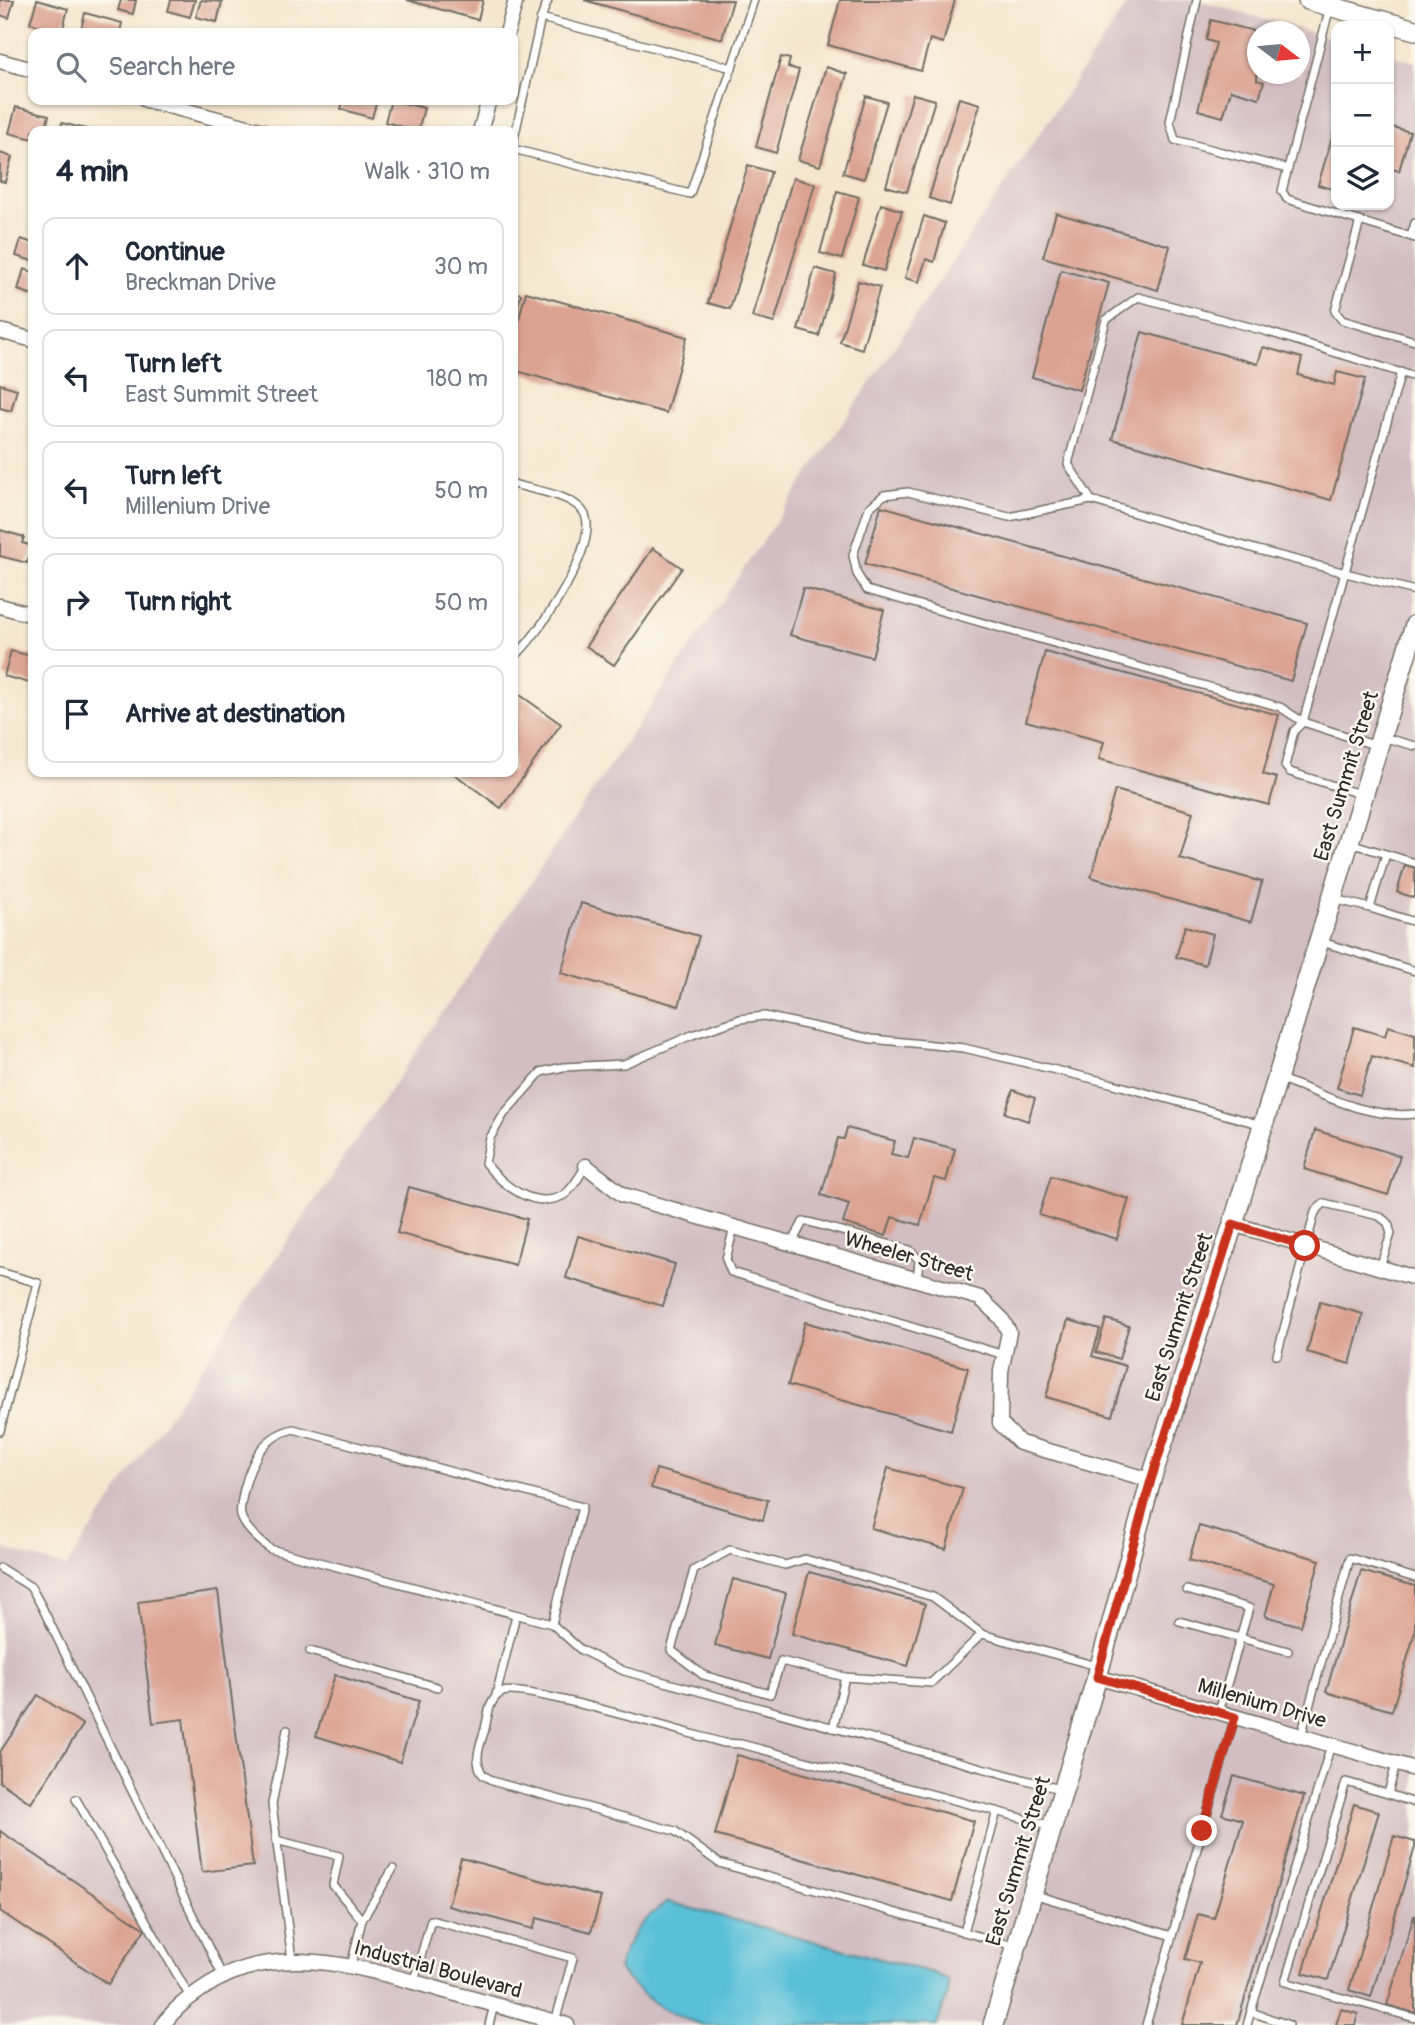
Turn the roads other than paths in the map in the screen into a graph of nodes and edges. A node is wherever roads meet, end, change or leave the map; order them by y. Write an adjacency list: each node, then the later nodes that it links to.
1 (516, 0): 8 (street)
2 (548, 0): 7 (lane)
3 (754, 0): 11 (lane)
4 (1197, 0): 19 (lane)
5 (1308, 0): 6 (street)
6 (1331, 6): 9 (street); 19 (lane)
7 (541, 18): 11 (lane); 17 (lane)
8 (508, 28)
9 (1415, 30)
10 (0, 61): 12 (street)
11 (732, 68): 18 (lane)
12 (28, 69)
13 (165, 105): 15 (street)
14 (488, 105): 16 (street)
15 (244, 126)
16 (481, 126)
17 (517, 126)
18 (518, 150)
19 (1288, 169): 20 (lane)
20 (1360, 221): 22 (lane); 25 (lane)
21 (1415, 223): 22 (lane)
22 (1413, 237)
23 (0, 331): 24 (street)
24 (28, 339)
25 (1415, 341)
26 (1401, 372): 27 (lane); 29 (lane); 30 (lane)
27 (1415, 377)
28 (518, 486): 35 (lane)
29 (1091, 500): 30 (lane); 36 (lane)
30 (1345, 573): 31 (lane); 36 (lane)
31 (1415, 591)
32 (0, 606): 33 (street)
33 (28, 614)
34 (1415, 625): 37 (street, East Summit Street)
35 (518, 653)
36 (1303, 722): 37 (lane); 39 (lane)
37 (1380, 742): 38 (lane); 39 (street, East Summit Street)
38 (1415, 746)
39 (1364, 795): 40 (street, East Summit Street)
40 (1349, 842): 41 (lane); 43 (street, East Summit Street)
41 (1386, 854): 42 (lane); 44 (lane)
42 (1415, 863)
43 (1332, 898): 44 (lane); 46 (street, East Summit Street)
44 (1370, 908): 45 (lane)
45 (1415, 922)
46 (1319, 941): 47 (lane); 48 (street, East Summit Street)
47 (1415, 971)
48 (1277, 1078): 49 (lane); 50 (street, East Summit Street)
49 (1415, 1114)
50 (1263, 1125): 51 (lane); 52 (street, East Summit Street)
51 (586, 1166): 53 (street, Wheeler Street)
52 (1233, 1224): 55 (street); 63 (street, East Summit Street)
53 (734, 1227): 54 (street, Wheeler Street); 60 (lane)
54 (792, 1244): 59 (street, Wheeler Street); 59 (lane)
55 (1305, 1246): 56 (street); 56 (lane); 61 (lane)
56 (1380, 1267): 58 (street)
57 (0, 1272): 62 (lane)
58 (1415, 1278)
59 (917, 1280): 60 (street, Wheeler Street)
60 (1004, 1355): 63 (street, Wheeler Street)
61 (1277, 1355)
62 (0, 1431)
63 (1151, 1480): 74 (street, East Summit Street)
64 (0, 1568): 103 (lane)
65 (1415, 1578): 84 (lane)
66 (1188, 1590): 71 (lane)
67 (516, 1615): 69 (lane); 69 (lane); 78 (lane)
68 (1179, 1621): 71 (lane)
69 (552, 1624): 79 (lane)
70 (982, 1634): 74 (lane); 75 (lane); 77 (lane)
71 (1240, 1637): 73 (lane); 80 (lane)
72 (310, 1651): 76 (lane)
73 (1288, 1651)
74 (1099, 1672): 80 (street, Millenium Drive); 88 (street, East Summit Street)
75 (845, 1677): 77 (lane); 82 (lane)
76 (437, 1687)
77 (770, 1694): 79 (lane)
78 (496, 1695): 92 (lane); 98 (lane)
79 (766, 1711): 82 (lane)
80 (1219, 1713): 81 (street, Millenium Drive)
81 (1235, 1717): 84 (street, Millenium Drive); 99 (lane)
82 (833, 1728): 88 (lane)
83 (288, 1730): 94 (lane)
84 (1301, 1736): 85 (street, Millenium Drive)
85 (1331, 1745): 86 (street, Millenium Drive); 107 (lane)
86 (1396, 1764): 87 (street, Millenium Drive); 89 (lane)
87 (1415, 1769)
88 (1063, 1790): 93 (street, East Summit Street)
89 (1388, 1794): 91 (lane); 108 (lane)
90 (76, 1799): 105 (lane)
91 (1415, 1803)
92 (997, 1811): 93 (lane); 98 (lane)
93 (1053, 1826): 96 (street, East Summit Street)
94 (276, 1840): 97 (lane); 101 (lane)
95 (393, 1868): 97 (lane)
96 (1032, 1893): 99 (lane); 100 (street, East Summit Street)
97 (362, 1920): 102 (lane)
98 (964, 1932): 100 (lane)
99 (1172, 1936): 113 (lane)
100 (1016, 1947): 112 (street, East Summit Street)
101 (292, 1960): 102 (street, Industrial Boulevard); 103 (street, Industrial Boulevard)
102 (351, 1966): 104 (street, Industrial Boulevard)
103 (223, 1978): 105 (street, Industrial Boulevard)
104 (414, 1982): 106 (street, Industrial Boulevard); 109 (lane)
105 (190, 1997): 110 (street, Industrial Boulevard)
106 (495, 2005): 109 (street, Industrial Boulevard); 111 (lane)
107 (1251, 2012): 114 (lane); 115 (lane)
108 (1415, 2018)
109 (561, 2023)
110 (163, 2025)
111 (489, 2025)
112 (993, 2025)
113 (1146, 2025)
114 (1247, 2025)
115 (1289, 2025)

